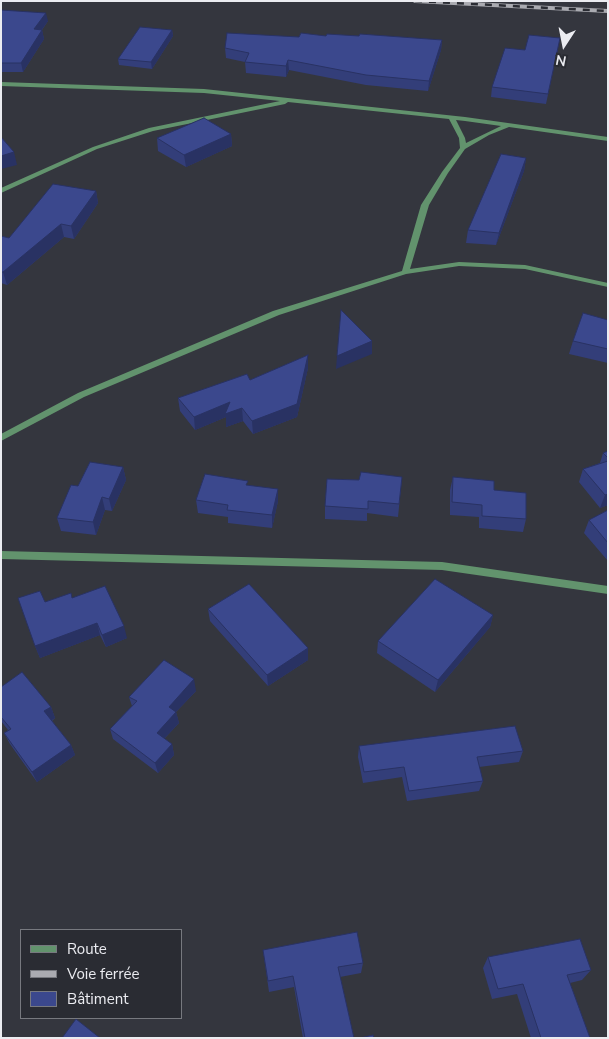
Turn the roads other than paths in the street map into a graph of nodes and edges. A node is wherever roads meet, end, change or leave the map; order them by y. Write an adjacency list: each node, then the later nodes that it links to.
1 (1, 84): 2 (street)
2 (296, 100): 3 (street); 7 (street)
3 (452, 118): 4 (street); 6 (street)
4 (508, 126): 5 (street); 6 (street)
5 (608, 139)
6 (463, 148): 8 (street)
7 (1, 191)
8 (405, 272): 9 (street); 10 (street)
9 (608, 285)
10 (1, 438)
11 (1, 555): 12 (street)
12 (608, 590)

